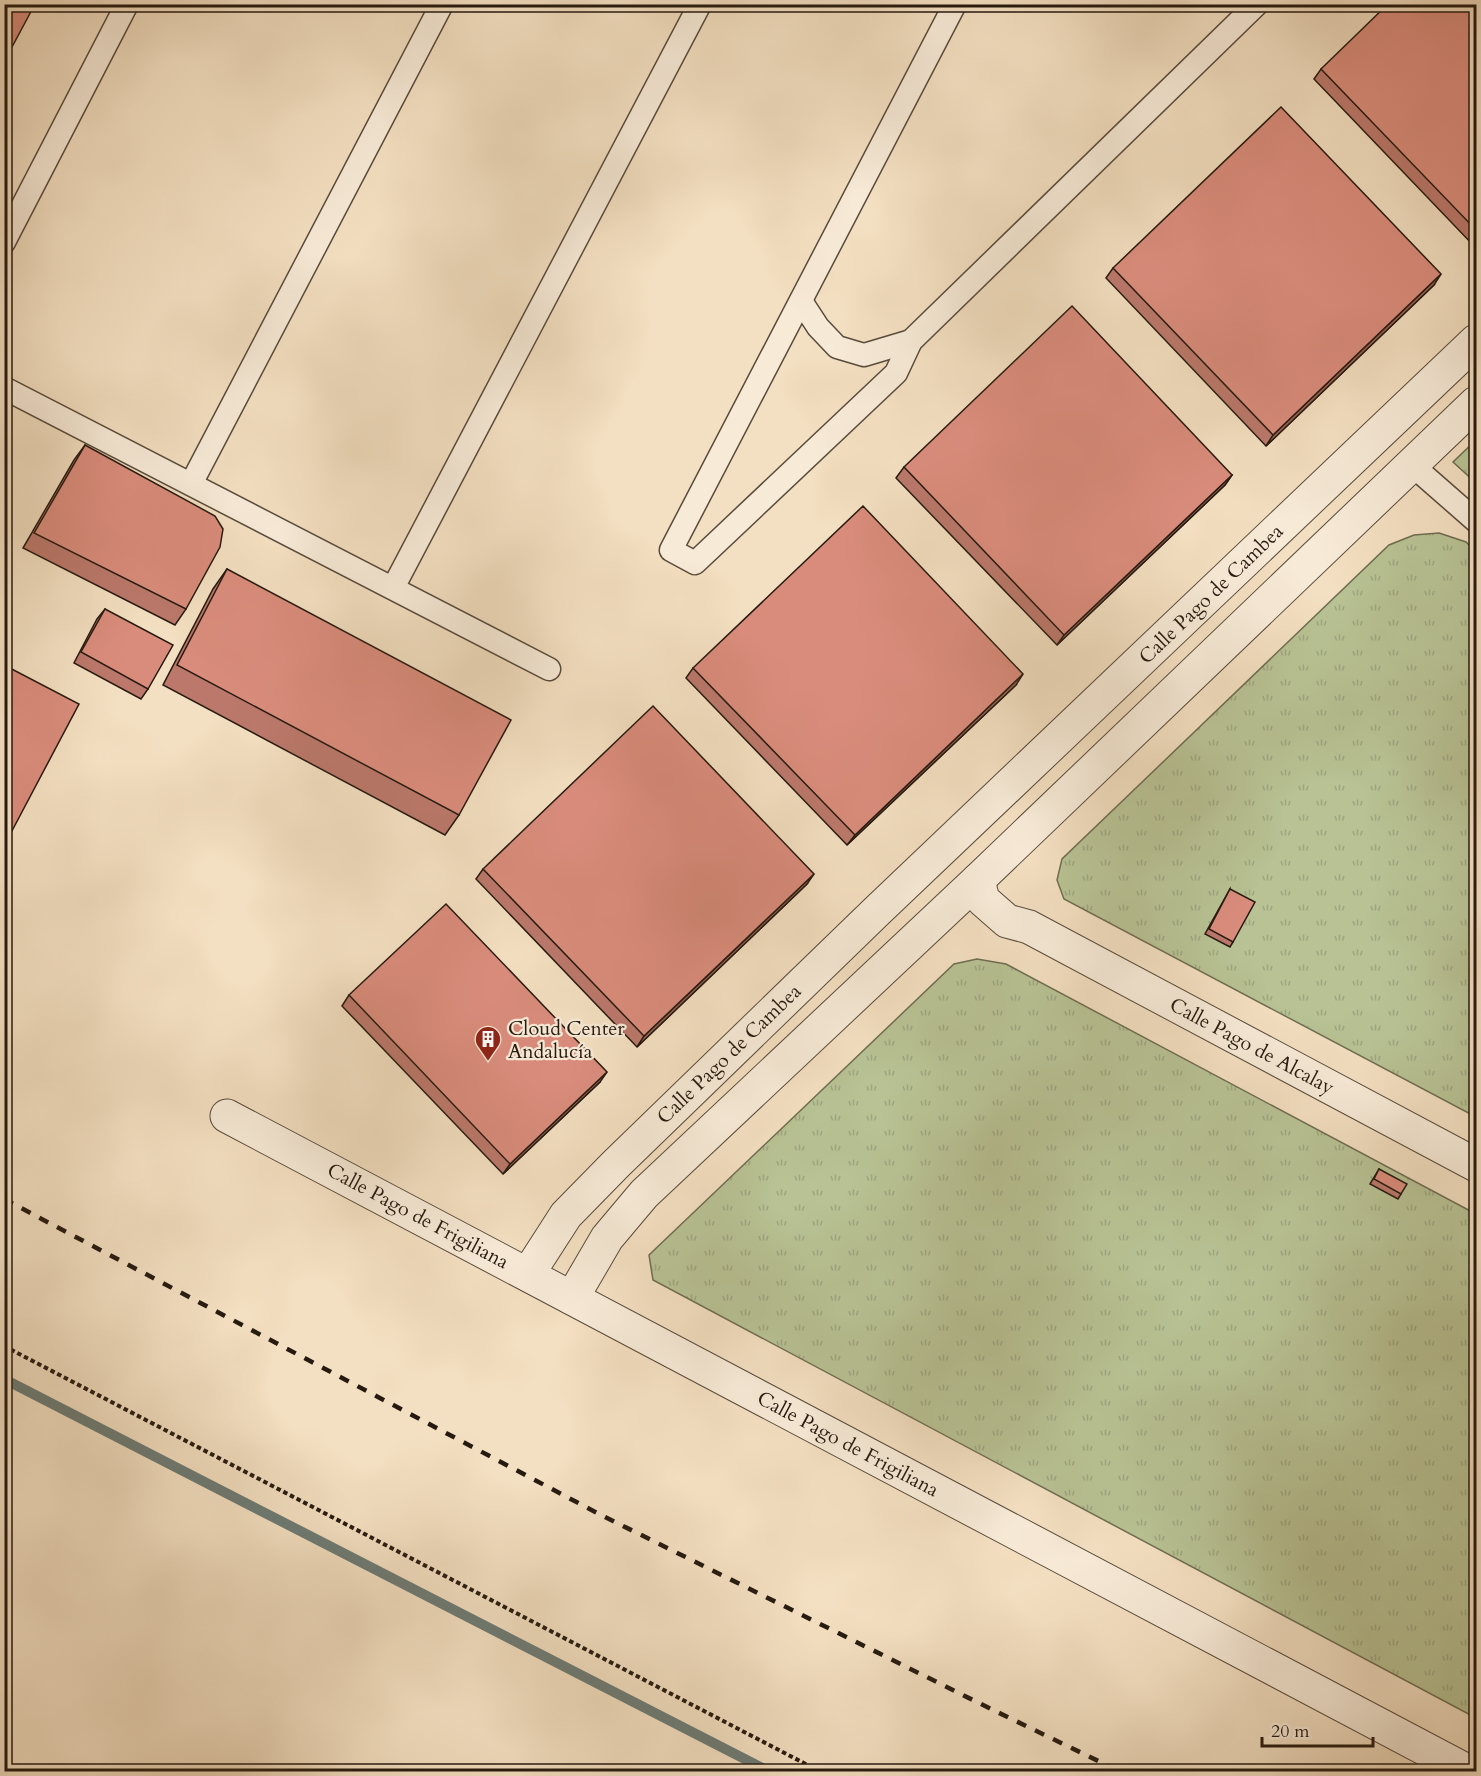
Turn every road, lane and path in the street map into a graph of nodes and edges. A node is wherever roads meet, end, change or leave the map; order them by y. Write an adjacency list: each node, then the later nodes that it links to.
1 (127, 4): 6 (lane)
2 (442, 4): 13 (lane)
3 (700, 4): 15 (lane)
4 (955, 4): 7 (lane)
5 (1257, 4): 8 (lane)
6 (4, 242)
7 (801, 301): 8 (lane); 8 (lane)
8 (911, 341)
9 (1476, 341): 17 (street, Calle Pago de Cambea)
10 (4, 388): 13 (lane)
11 (1476, 403): 12 (street)
12 (1412, 465): 14 (lane); 18 (street)
13 (191, 484): 15 (lane)
14 (1476, 521)
15 (393, 588): 16 (lane)
16 (549, 669)
17 (946, 848): 18 (street); 21 (street, Calle Pago de Cambea)
18 (978, 880): 20 (street, Calle Pago de Alcalay); 22 (street)
19 (227, 1116): 21 (street, Calle Pago de Frigiliana)
20 (1476, 1165)
21 (528, 1274): 22 (street, Calle Pago de Frigiliana)
22 (572, 1298): 25 (street, Calle Pago de Frigiliana)
23 (4, 1346): 24 (path)
24 (821, 1772)
25 (1469, 1772)

